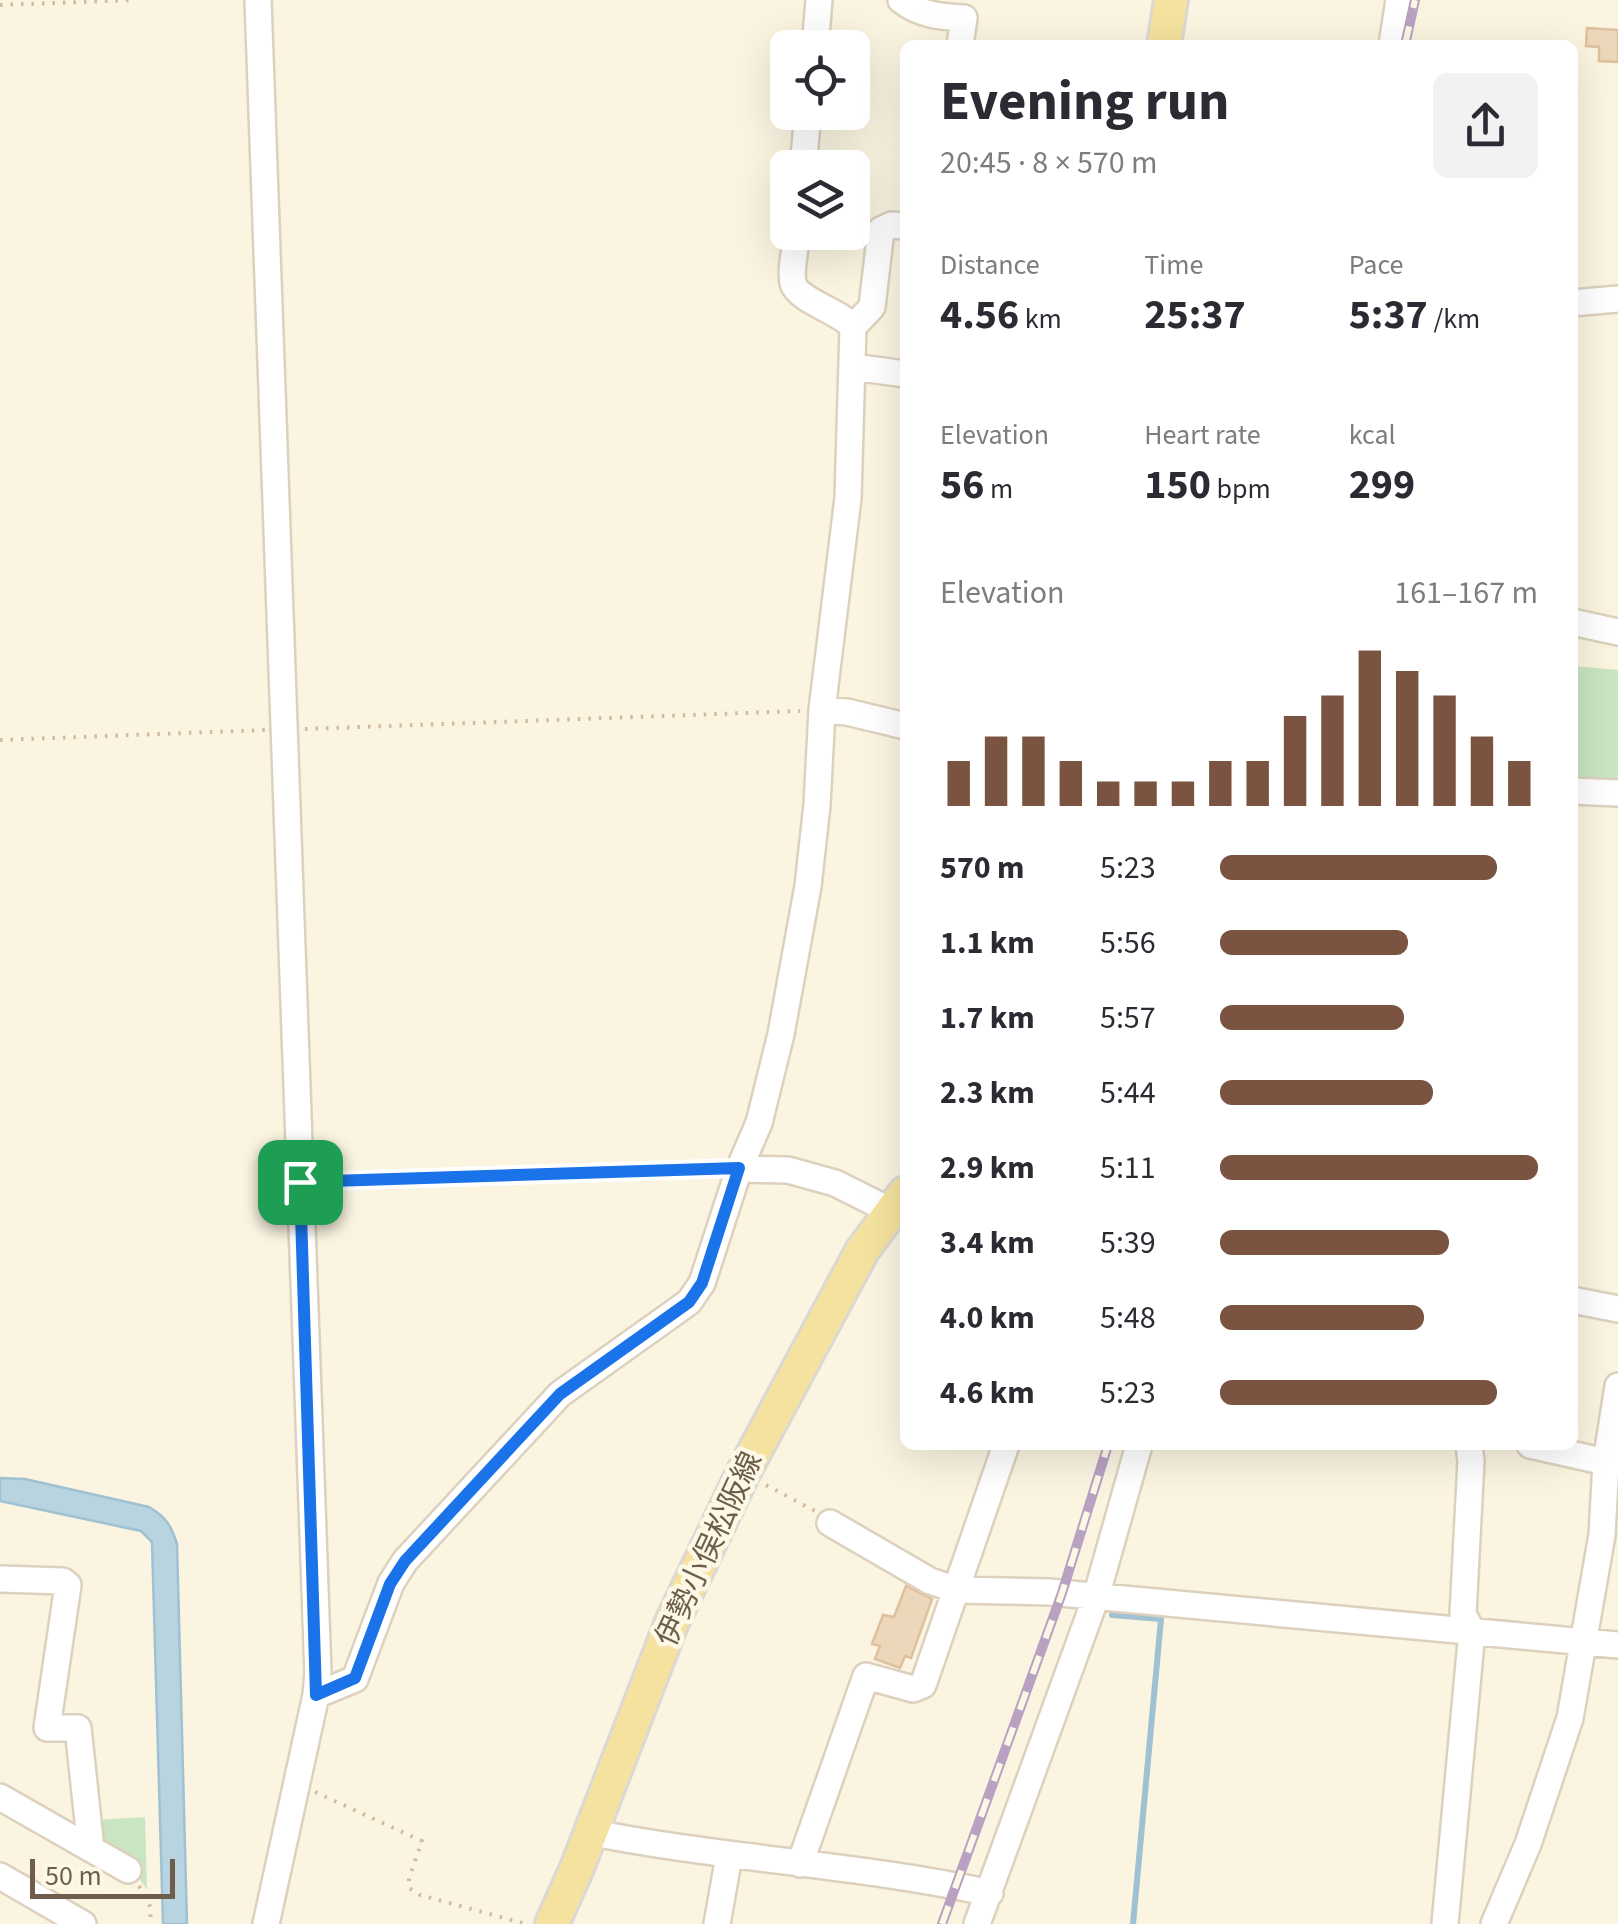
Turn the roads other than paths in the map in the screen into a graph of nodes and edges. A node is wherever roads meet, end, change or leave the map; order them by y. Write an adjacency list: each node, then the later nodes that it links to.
1 (258, 0): 40 (street)
2 (819, 0): 6 (street)
3 (901, 0): 7 (street)
4 (1171, 0): 8 (main road)
5 (1399, 0): 9 (street)
6 (816, 30)
7 (961, 40)
8 (1165, 40)
9 (1393, 40)
10 (900, 226): 14 (street)
11 (796, 250): 14 (street)
12 (1618, 299): 13 (street)
13 (1578, 302)
14 (854, 326): 15 (street)
15 (853, 368): 16 (street); 19 (street)
16 (900, 373)
17 (1578, 623): 18 (street)
18 (1618, 632)
19 (822, 710): 20 (street); 23 (street)
20 (900, 725)
21 (1578, 790): 22 (street)
22 (1618, 793)
23 (739, 1168): 24 (street); 40 (street)
24 (897, 1202): 42 (main road, 伊勢小俣松阪線)
25 (1578, 1301): 26 (street)
26 (1618, 1309)
27 (1617, 1391): 32 (street)
28 (1004, 1450): 35 (street)
29 (1139, 1450): 36 (street)
30 (1470, 1450): 37 (street)
31 (1552, 1450): 32 (street)
32 (1606, 1462): 38 (street)
33 (830, 1523): 35 (street)
34 (0, 1580): 43 (street)
35 (956, 1590): 36 (street); 45 (street)
36 (1096, 1597): 37 (street); 48 (street)
37 (1472, 1632): 38 (street); 54 (street)
38 (1582, 1642): 39 (street); 55 (street)
39 (1618, 1645)
40 (316, 1695): 50 (street)
41 (0, 1797): 43 (street)
42 (589, 1832): 44 (street); 51 (main road, 伊勢小俣松阪線)
43 (92, 1850): 46 (street)
44 (729, 1856): 45 (street); 52 (street)
45 (800, 1864): 48 (street)
46 (128, 1870)
47 (0, 1876): 49 (street)
48 (990, 1894): 53 (street)
49 (83, 1924)
50 (266, 1924)
51 (552, 1924)
52 (717, 1924)
53 (978, 1924)
54 (1445, 1924)
55 (1494, 1924)

